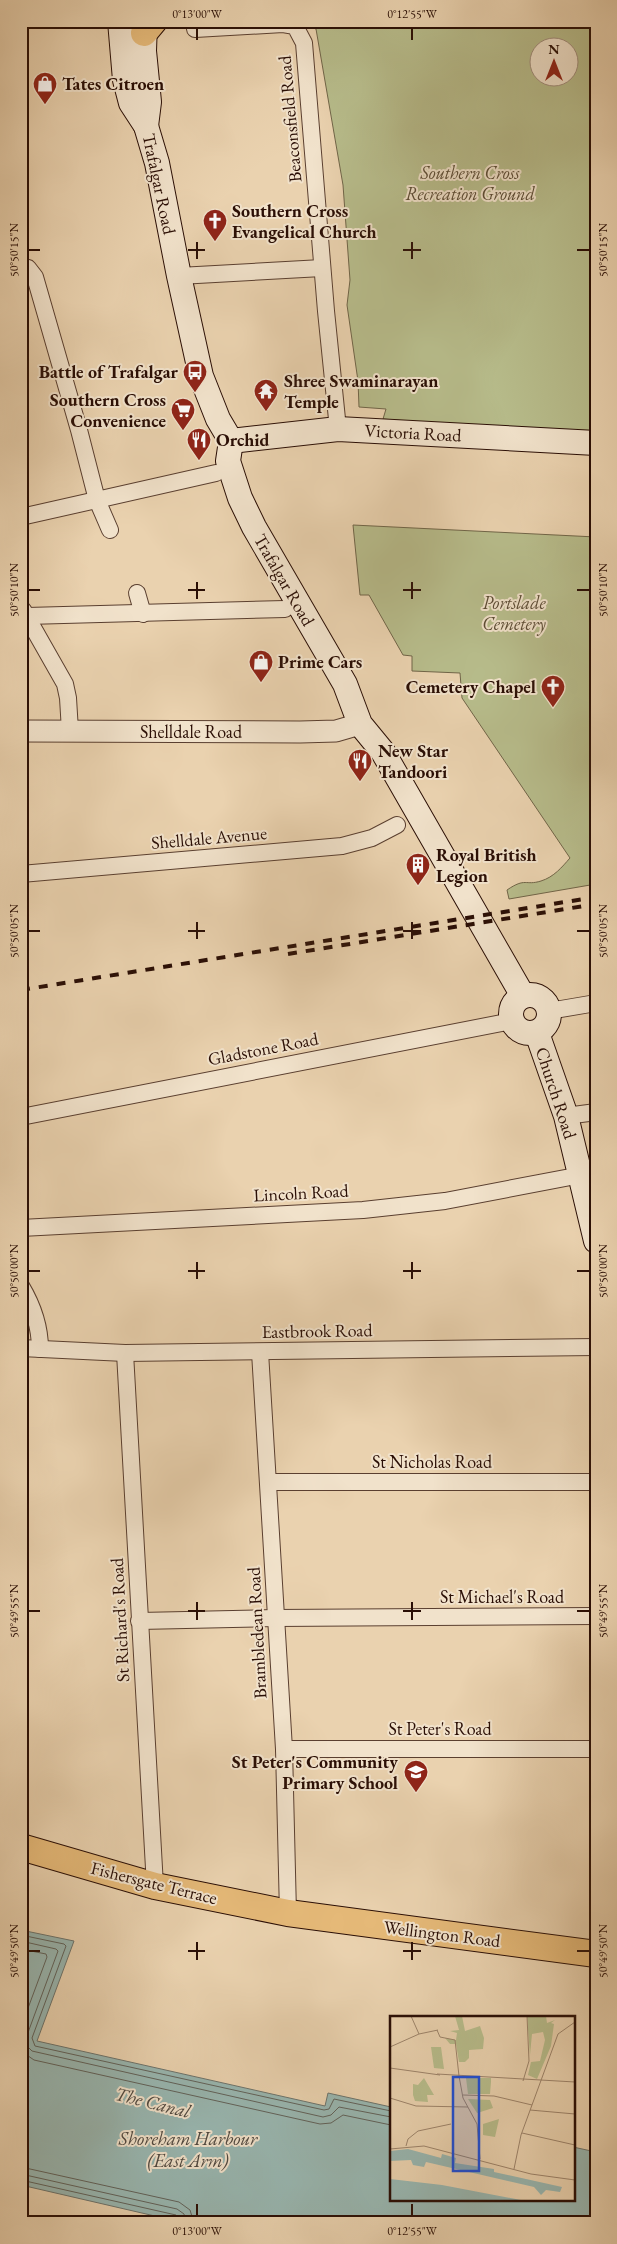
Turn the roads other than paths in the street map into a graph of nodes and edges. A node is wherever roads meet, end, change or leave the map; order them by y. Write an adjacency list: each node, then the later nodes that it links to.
1 (120, 21): 4 (main road, Trafalgar Road)
2 (148, 25): 4 (main road, Trafalgar Road)
3 (195, 29): 6 (street, Beaconsfield Road)
4 (146, 126): 7 (main road, Trafalgar Road)
5 (21, 267): 12 (street)
6 (322, 268): 7 (street); 8 (street, Beaconsfield Road)
7 (179, 276): 9 (main road, Trafalgar Road)
8 (338, 429): 9 (main road, Victoria Road); 10 (main road, Victoria Road)
9 (231, 441): 19 (main road, Trafalgar Road)
10 (596, 443)
11 (216, 474): 12 (street)
12 (96, 500): 13 (street); 14 (street)
13 (21, 517)
14 (110, 530)
15 (137, 593): 18 (street)
16 (285, 609): 18 (street)
17 (24, 612): 18 (street); 21 (street)
18 (143, 614)
19 (360, 724): 21 (street, Shelldale Road); 24 (main road, Trafalgar Road)
20 (21, 730): 21 (street, Shelldale Road)
21 (70, 731)
22 (397, 825): 23 (street, Shelldale Avenue)
23 (21, 874)
24 (523, 996): 26 (main road); 27 (main road)
25 (596, 1003): 26 (street)
26 (550, 1011): 28 (main road)
27 (512, 1021): 28 (main road); 31 (street, Gladstone Road)
28 (537, 1033): 30 (main road, Church Road)
29 (596, 1112): 30 (street)
30 (566, 1116): 32 (main road, Church Road)
31 (21, 1117)
32 (581, 1175): 33 (street, Lincoln Road); 34 (main road, Church Road)
33 (21, 1228)
34 (596, 1241)
35 (21, 1286): 38 (street)
36 (596, 1347): 40 (street, Eastbrook Road)
37 (21, 1348): 38 (street, Eastbrook Road)
38 (40, 1349): 39 (street, Eastbrook Road)
39 (125, 1352): 40 (street, Eastbrook Road); 45 (street, St Richard's Road)
40 (260, 1352): 41 (street, Brambledean Road)
41 (269, 1482): 42 (street, St Nicholas Road); 44 (street, Brambledean Road)
42 (596, 1482)
43 (596, 1616): 44 (street, St Michael's Road)
44 (275, 1618): 45 (street, St Michael's Road); 46 (street, Brambledean Road)
45 (139, 1621): 49 (street, St Richard's Road)
46 (284, 1749): 47 (street, St Peter's Road); 50 (street, Brambledean Road)
47 (596, 1749)
48 (21, 1847): 49 (main road, Fishersgate Terrace)
49 (154, 1886): 50 (main road, Fishersgate Terrace)
50 (288, 1913): 51 (main road, Wellington Road)
51 (596, 1954)

